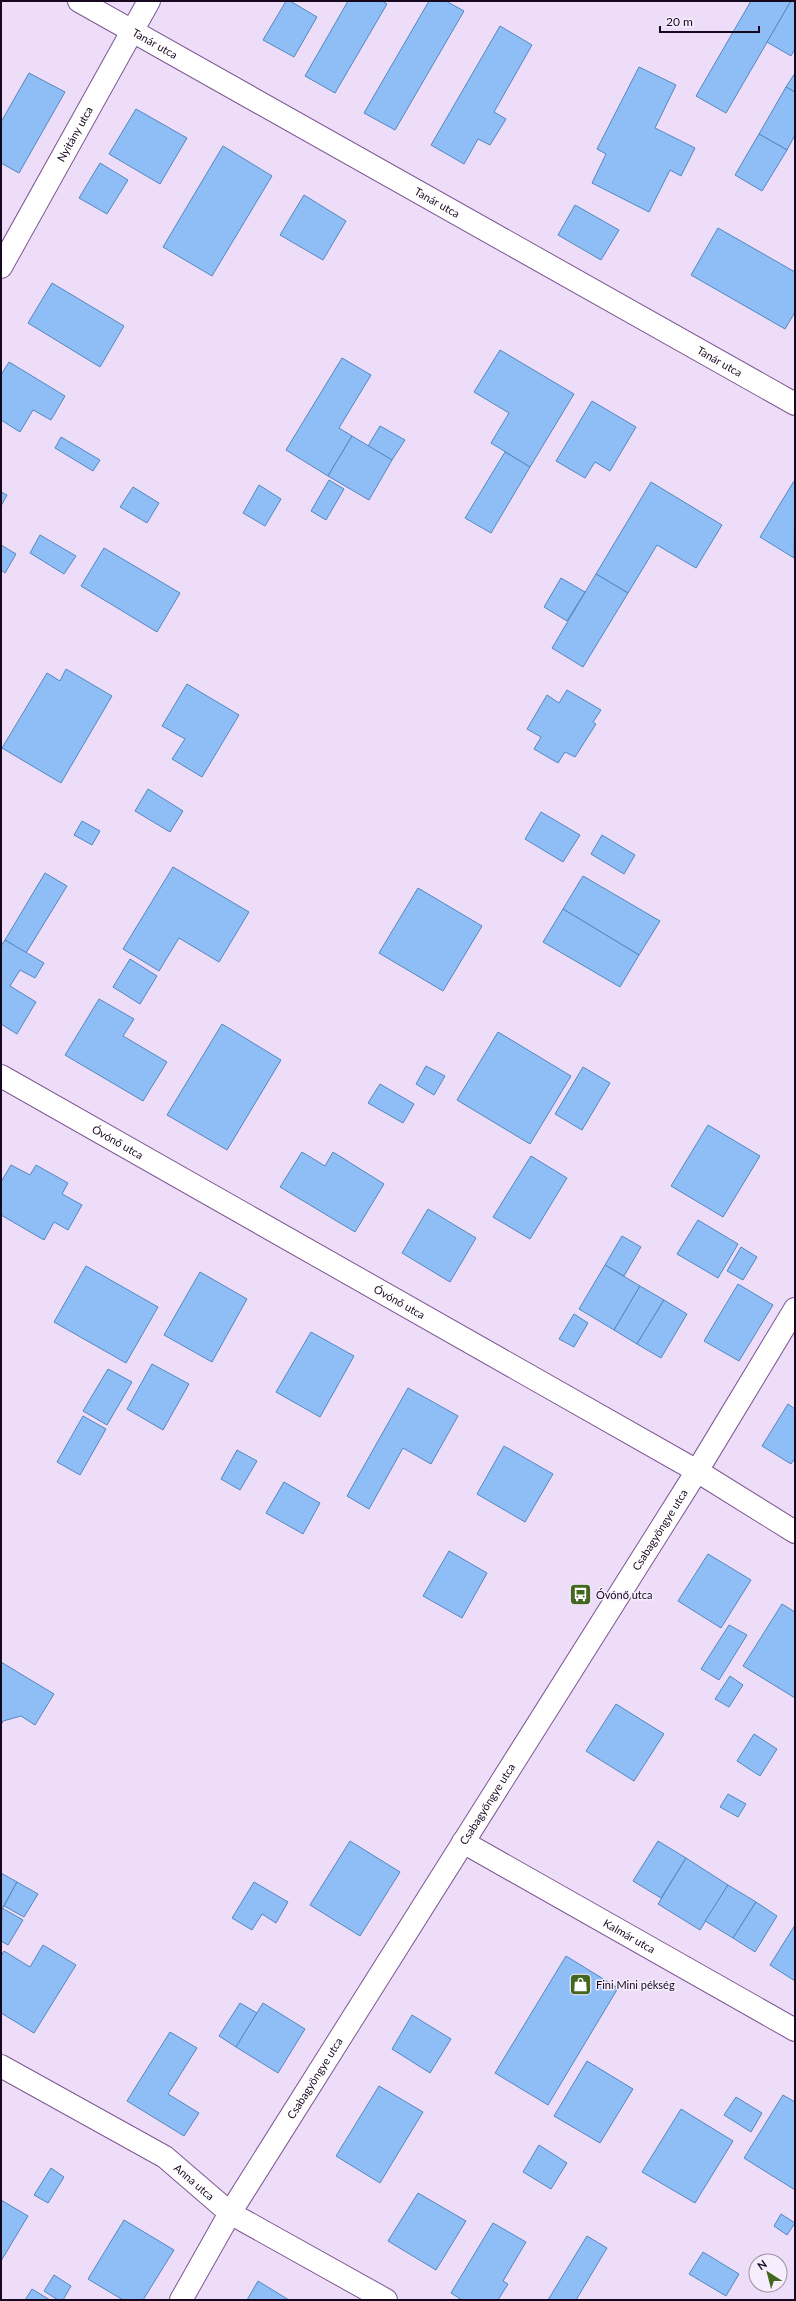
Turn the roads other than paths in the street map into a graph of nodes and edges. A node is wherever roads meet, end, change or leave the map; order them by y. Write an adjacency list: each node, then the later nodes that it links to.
1 (79, 1): 3 (street, Tanár utca)
2 (149, 1): 3 (street, Nyitány utca)
3 (133, 32): 4 (street, Nyitány utca); 5 (street, Tanár utca)
4 (1, 267)
5 (795, 404)
6 (1, 1076): 8 (street, Óvónő utca)
7 (795, 1309): 8 (street, Csabagyöngye utca)
8 (696, 1471): 9 (street, Óvónő utca); 10 (street, Csabagyöngye utca)
9 (795, 1532)
10 (463, 1842): 11 (street, Kalmár utca); 13 (street, Csabagyöngye utca)
11 (795, 2030)
12 (1, 2066): 13 (street, Anna utca)
13 (230, 2213): 14 (street, Csabagyöngye utca); 15 (street, Anna utca)
14 (181, 2300)
15 (386, 2300)

